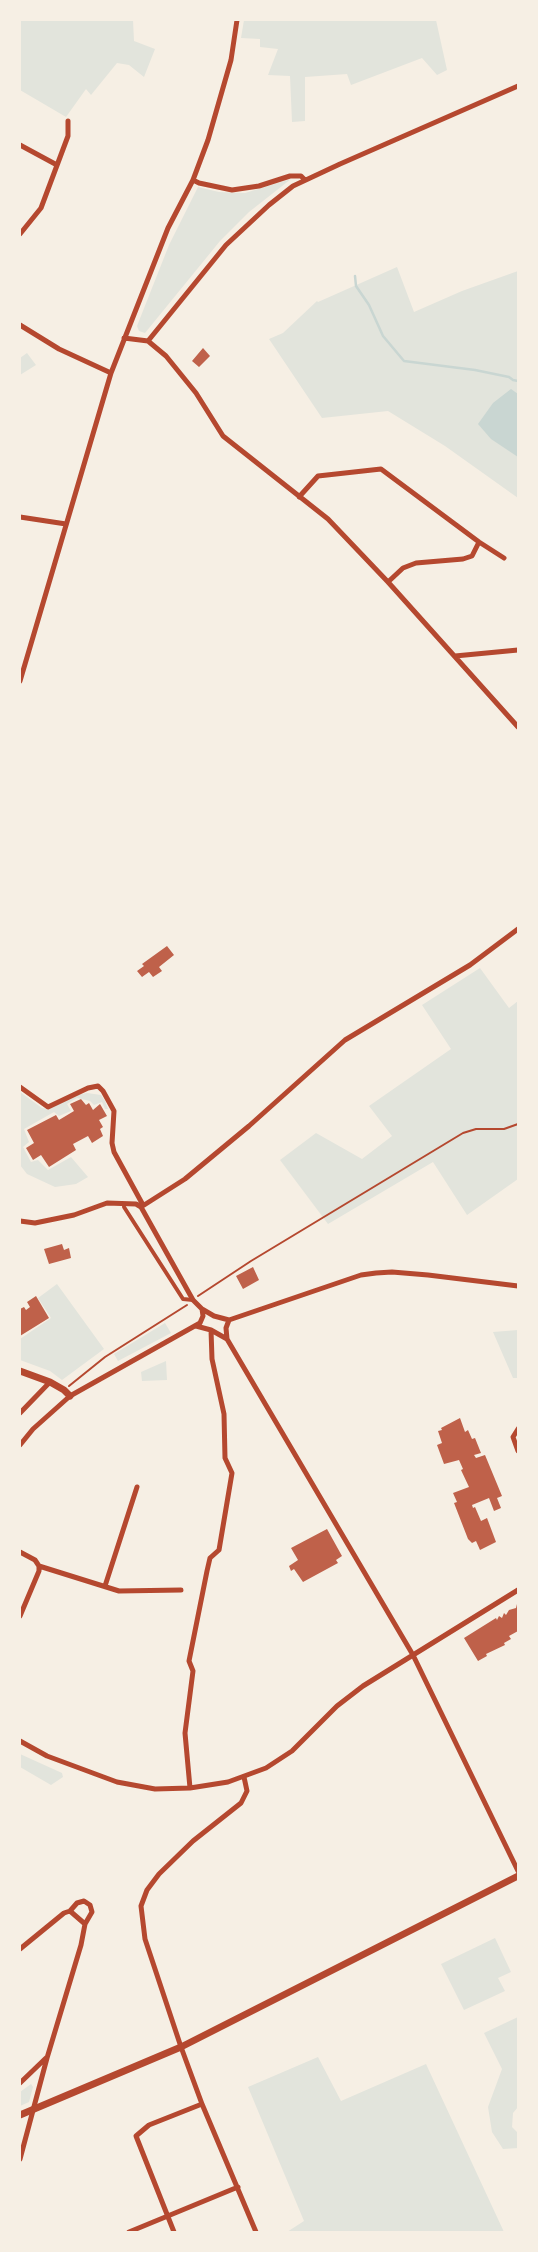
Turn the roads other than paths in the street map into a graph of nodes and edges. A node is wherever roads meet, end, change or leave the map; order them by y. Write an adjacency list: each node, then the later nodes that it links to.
1 (237, 20): 6 (street)
2 (518, 86): 7 (street)
3 (68, 121): 5 (street)
4 (20, 145): 5 (street)
5 (56, 165): 8 (street)
6 (193, 180): 7 (street); 10 (street)
7 (305, 180): 11 (street)
8 (20, 234)
9 (20, 324): 12 (street)
10 (124, 338): 11 (street); 12 (street)
11 (148, 341): 13 (street)
12 (111, 373): 15 (street)
13 (299, 498): 16 (street); 18 (street)
14 (20, 518): 15 (street)
15 (66, 524): 21 (street)
16 (479, 542): 17 (street); 18 (street)
17 (504, 558)
18 (388, 582): 20 (street)
19 (518, 650): 20 (street)
20 (455, 656): 22 (street)
21 (20, 681)
22 (518, 727)
23 (518, 929): 26 (street)
24 (20, 1088): 26 (street)
25 (126, 1205): 26 (street); 27 (street); 29 (street)
26 (142, 1206): 29 (street)
27 (20, 1222)
28 (518, 1286): 31 (street)
29 (193, 1300): 30 (street)
30 (202, 1308): 31 (street); 32 (street)
31 (229, 1320): 34 (street)
32 (196, 1326): 33 (street); 37 (street)
33 (211, 1330): 34 (street); 52 (street)
34 (227, 1339): 49 (street)
35 (20, 1371): 36 (street)
36 (50, 1382): 37 (street); 38 (street)
37 (70, 1396): 40 (street)
38 (20, 1413)
39 (518, 1429): 41 (street)
40 (20, 1445)
41 (518, 1451)
42 (137, 1487): 45 (street)
43 (20, 1552): 44 (street)
44 (39, 1566): 45 (street); 48 (street)
45 (105, 1586): 46 (street)
46 (181, 1590)
47 (518, 1590): 49 (street)
48 (20, 1616)
49 (413, 1655): 51 (street); 53 (street)
50 (20, 1741): 52 (street)
51 (244, 1776): 52 (street); 58 (street)
52 (190, 1788)
53 (518, 1871)
54 (518, 1876): 58 (street)
55 (70, 1911): 56 (street); 56 (street); 57 (street)
56 (85, 1924): 59 (street)
57 (20, 1949)
58 (181, 2047): 61 (street); 62 (street)
59 (46, 2058): 60 (street); 62 (street)
60 (20, 2083)
61 (202, 2104): 65 (street); 66 (street)
62 (33, 2110): 63 (street); 64 (street)
63 (20, 2115)
64 (20, 2159)
65 (238, 2188): 66 (street); 69 (street)
66 (168, 2216): 67 (street); 68 (street)
67 (129, 2232)
68 (174, 2232)
69 (256, 2232)

